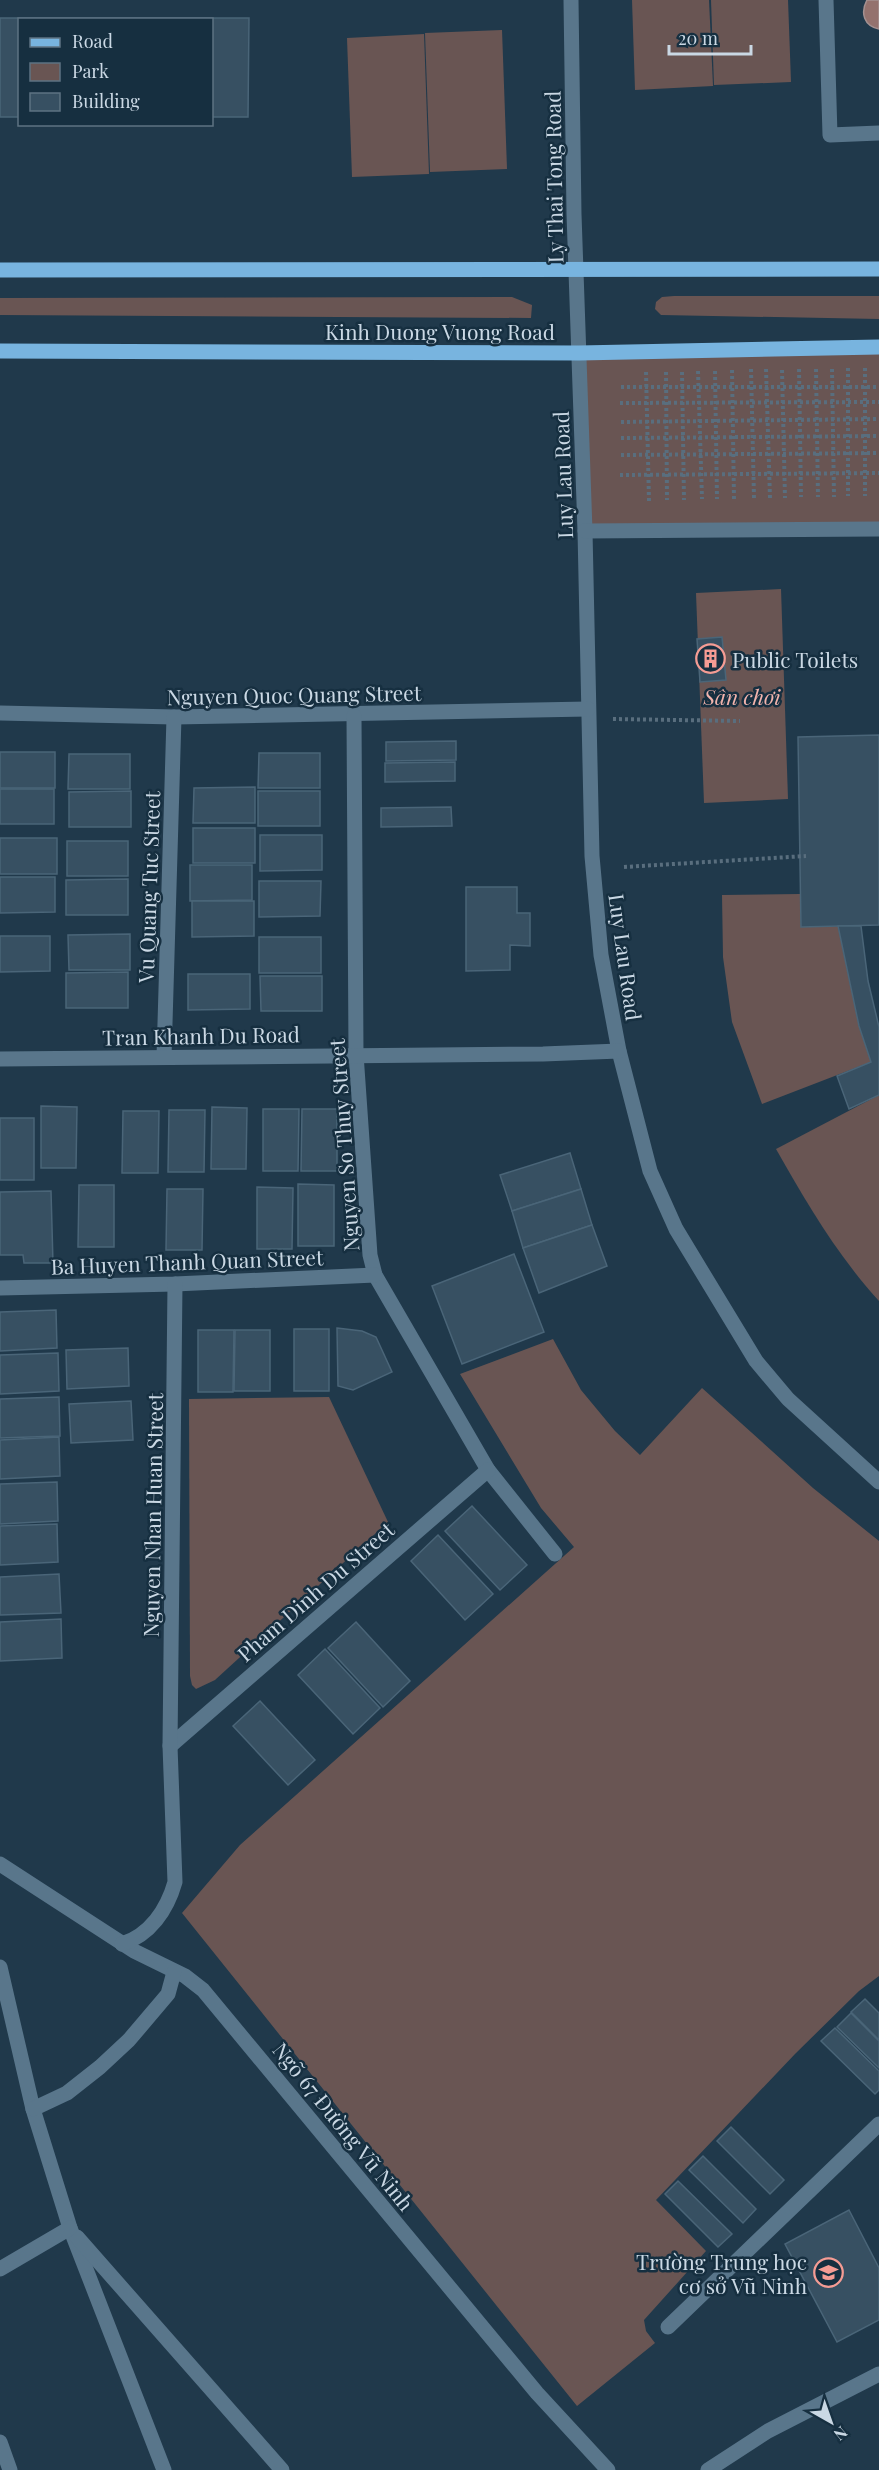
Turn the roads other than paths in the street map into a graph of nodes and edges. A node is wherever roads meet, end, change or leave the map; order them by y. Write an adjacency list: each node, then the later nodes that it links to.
1 (571, 0): 6 (street, Ly Thai Tong Road)
2 (826, 0): 3 (street)
3 (879, 133)
4 (879, 269): 6 (main road)
5 (0, 270): 6 (main road)
6 (576, 270): 9 (street, Ly Thai Tong Road)
7 (879, 347): 9 (main road, Kinh Duong Vuong Road)
8 (0, 351): 9 (main road, Kinh Duong Vuong Road)
9 (579, 353): 11 (street, Luy Lau Road)
10 (879, 529): 11 (street)
11 (585, 531): 12 (street, Luy Lau Road)
12 (588, 709): 14 (street, Nguyen Quoc Quang Street); 16 (street, Luy Lau Road)
13 (0, 713): 15 (street, Nguyen Quoc Quang Street)
14 (354, 716): 15 (street, Nguyen Quoc Quang Street); 17 (street, Nguyen So Thuy Street)
15 (174, 717): 18 (street, Vu Quang Tuc Street)
16 (619, 1051): 17 (street, Tran Khanh Du Road); 24 (street, Luy Lau Road)
17 (356, 1054): 18 (street, Tran Khanh Du Road); 20 (street, Nguyen So Thuy Street)
18 (164, 1057): 19 (street, Tran Khanh Du Road)
19 (0, 1059)
20 (375, 1275): 21 (street, Ba Huyen Thanh Quan Street); 23 (street, Nguyen So Thuy Street)
21 (175, 1284): 22 (street, Ba Huyen Thanh Quan Street); 26 (street, Nguyen Nhan Huan Street)
22 (0, 1288)
23 (488, 1470): 25 (street, Nguyen So Thuy Street); 26 (street, Pham Dinh Du Street)
24 (879, 1482)
25 (555, 1554)
26 (170, 1746): 28 (street, Nguyen Nhan Huan Street)
27 (0, 1864): 28 (street, Ngõ 67 Đường Vũ Ninh)
28 (122, 1944): 30 (street, Ngõ 67 Đường Vũ Ninh)
29 (0, 1967): 31 (street)
30 (174, 1972): 31 (street); 41 (street, Ngõ 67 Đường Vũ Ninh)
31 (33, 2109): 33 (street)
32 (879, 2124): 35 (street)
33 (70, 2228): 34 (street); 39 (street); 40 (street)
34 (0, 2269)
35 (668, 2327)
36 (879, 2374): 42 (street)
37 (0, 2442): 38 (street)
38 (10, 2470)
39 (164, 2470)
40 (282, 2470)
41 (608, 2470)
42 (708, 2470)

